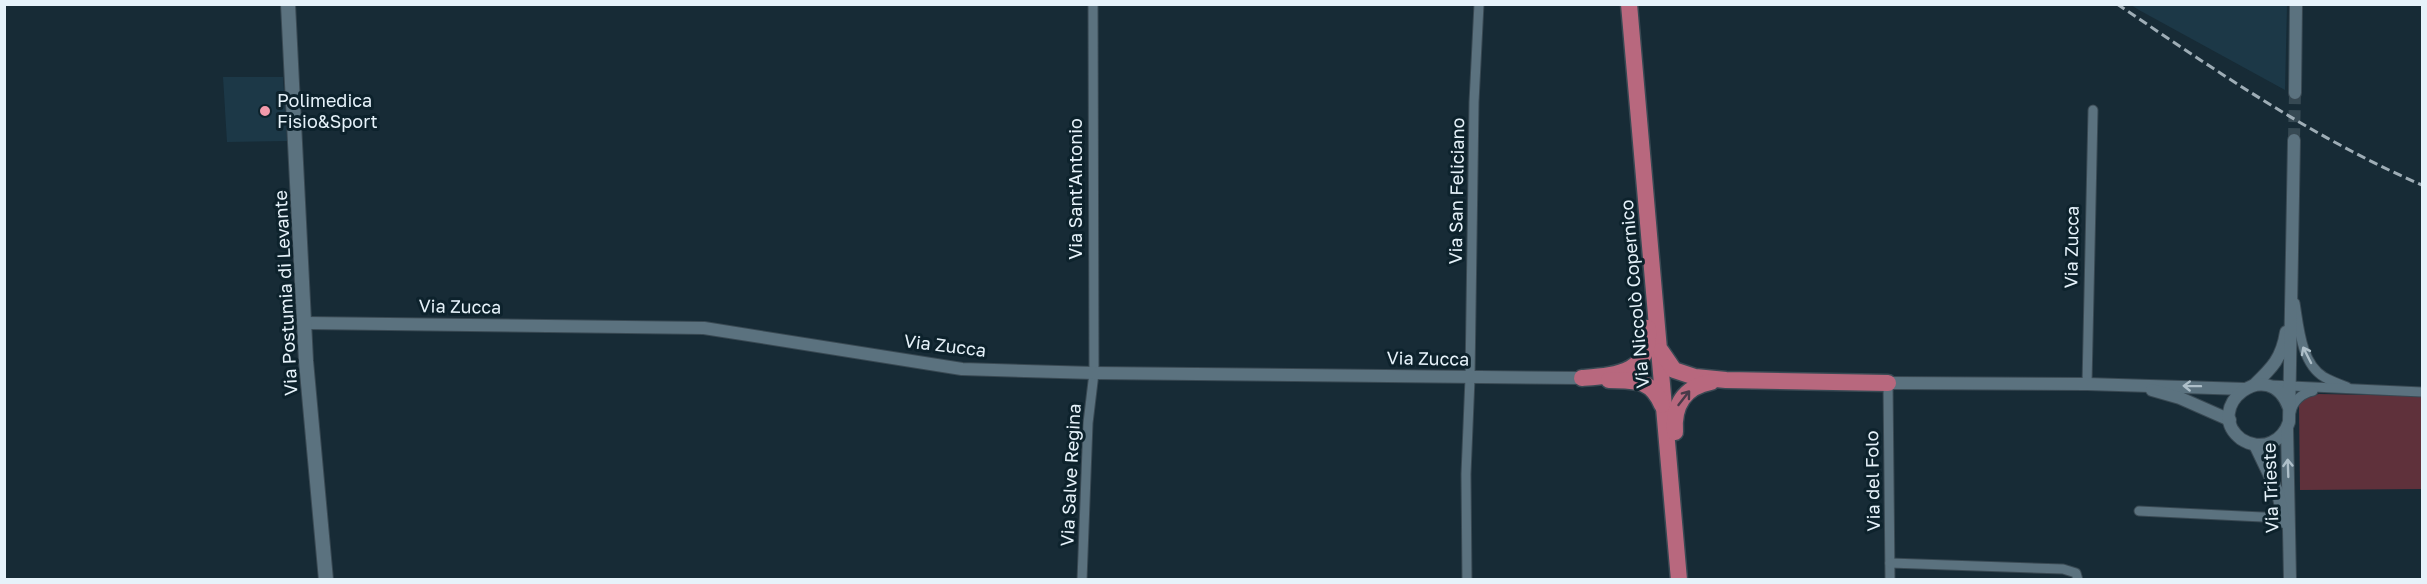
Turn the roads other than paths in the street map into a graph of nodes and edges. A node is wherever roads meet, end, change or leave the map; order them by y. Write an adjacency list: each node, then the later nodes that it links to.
1 (288, 4): 11 (main road, Via Postumia di Levante)
2 (1093, 4): 13 (street, Via Sant'Antonio)
3 (1479, 4): 14 (street, Via San Feliciano)
4 (1629, 4): 9 (highway, Via Niccolò Copernico)
5 (2296, 4): 6 (street)
6 (2295, 93)
7 (2093, 110): 18 (street, Via Zucca)
8 (2294, 140): 10 (street)
9 (1649, 238): 12 (highway, Via Niccolò Copernico); 15 (highway)
10 (2292, 289): 21 (street); 22 (street); 23 (street, one-way to 10)
11 (306, 323): 13 (street, Via Zucca); 35 (main road, Via Postumia di Levante)
12 (1659, 347): 16 (highway); 26 (highway, Via Niccolò Copernico)
13 (1094, 373): 14 (street, Via Zucca); 36 (street, Via Salve Regina)
14 (1470, 378): 15 (street, Via Zucca); 37 (street, Via San Feliciano)
15 (1582, 378): 26 (highway)
16 (1726, 380): 17 (highway); 31 (highway, one-way to 16)
17 (1888, 383): 18 (street); 34 (street, Via del Folo)
18 (2087, 384): 20 (street)
19 (2267, 385): 21 (street); 22 (street); 25 (street)
20 (2140, 386): 21 (street, one-way to 20); 27 (street)
21 (2249, 387): 27 (street)
22 (2290, 387): 23 (street); 25 (street)
23 (2352, 389): 24 (street); 25 (street)
24 (2422, 392)
25 (2290, 411): 28 (street)
26 (1665, 417): 31 (highway, Via Niccolò Copernico)
27 (2230, 420): 29 (street)
28 (2287, 429): 29 (street); 33 (street, Via Trieste, one-way to 28)
29 (2256, 445): 32 (street, Via Trieste)
30 (2139, 511): 32 (street)
31 (1674, 516): 38 (highway, Via Niccolò Copernico)
32 (2283, 518): 33 (street, Via Trieste)
33 (2290, 547): 41 (street, Via Trieste)
34 (1890, 563): 39 (street, Via del Folo); 40 (street)
35 (326, 579)
36 (1082, 579)
37 (1467, 579)
38 (1679, 579)
39 (1890, 579)
40 (2078, 579)
41 (2290, 579)

